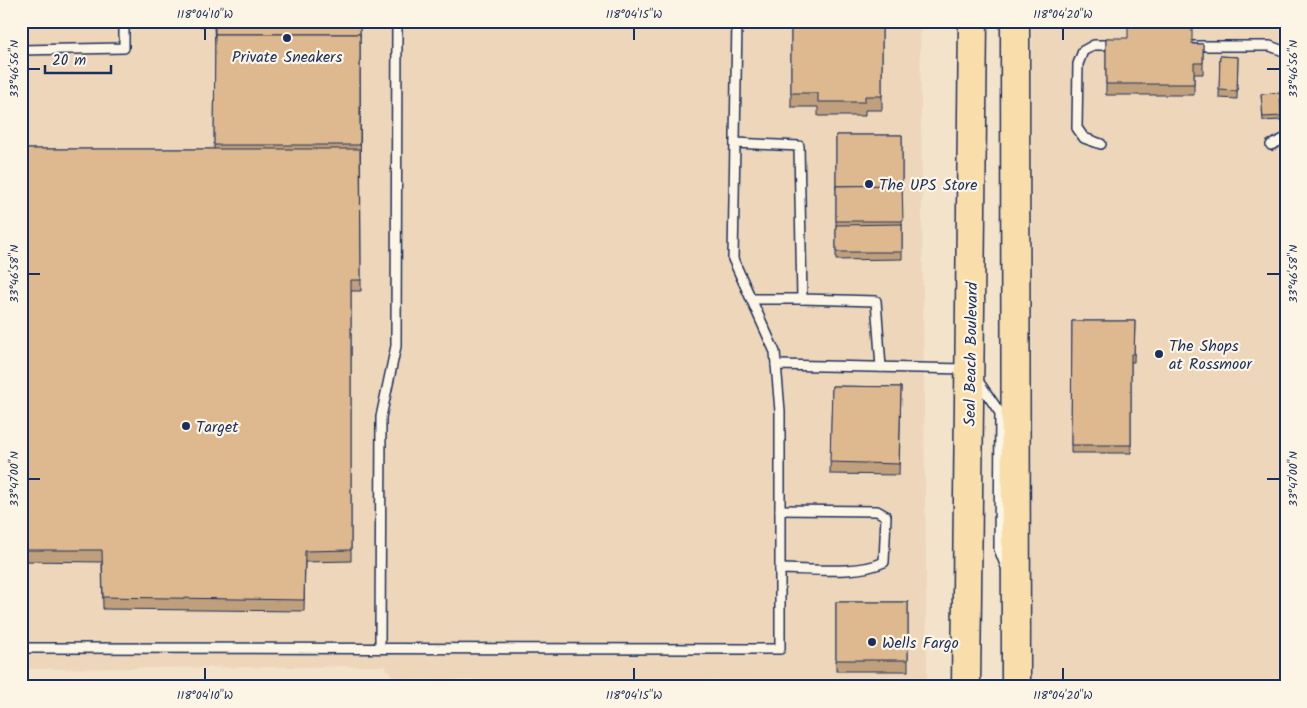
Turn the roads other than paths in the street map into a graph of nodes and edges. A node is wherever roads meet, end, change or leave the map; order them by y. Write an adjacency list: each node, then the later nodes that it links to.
1 (124, 21): 8 (lane)
2 (397, 21): 23 (lane)
3 (737, 21): 11 (lane)
4 (973, 21): 18 (main road, Seal Beach Boulevard)
5 (1016, 21): 21 (main road)
6 (1128, 45): 12 (lane)
7 (1192, 46): 9 (lane)
8 (21, 50)
9 (1286, 52)
10 (1286, 138): 13 (lane)
11 (735, 143): 14 (lane); 15 (lane)
12 (1101, 144)
13 (1271, 146)
14 (752, 299): 15 (lane); 16 (lane)
15 (802, 299): 17 (lane)
16 (776, 365): 17 (lane); 19 (lane)
17 (881, 367): 18 (lane)
18 (970, 369): 21 (lane); 24 (main road, Seal Beach Boulevard)
19 (780, 510): 20 (lane); 20 (lane)
20 (780, 569): 23 (lane)
21 (1016, 593): 25 (main road)
22 (21, 648): 23 (lane)
23 (380, 648)
24 (966, 687)
25 (1016, 687)

